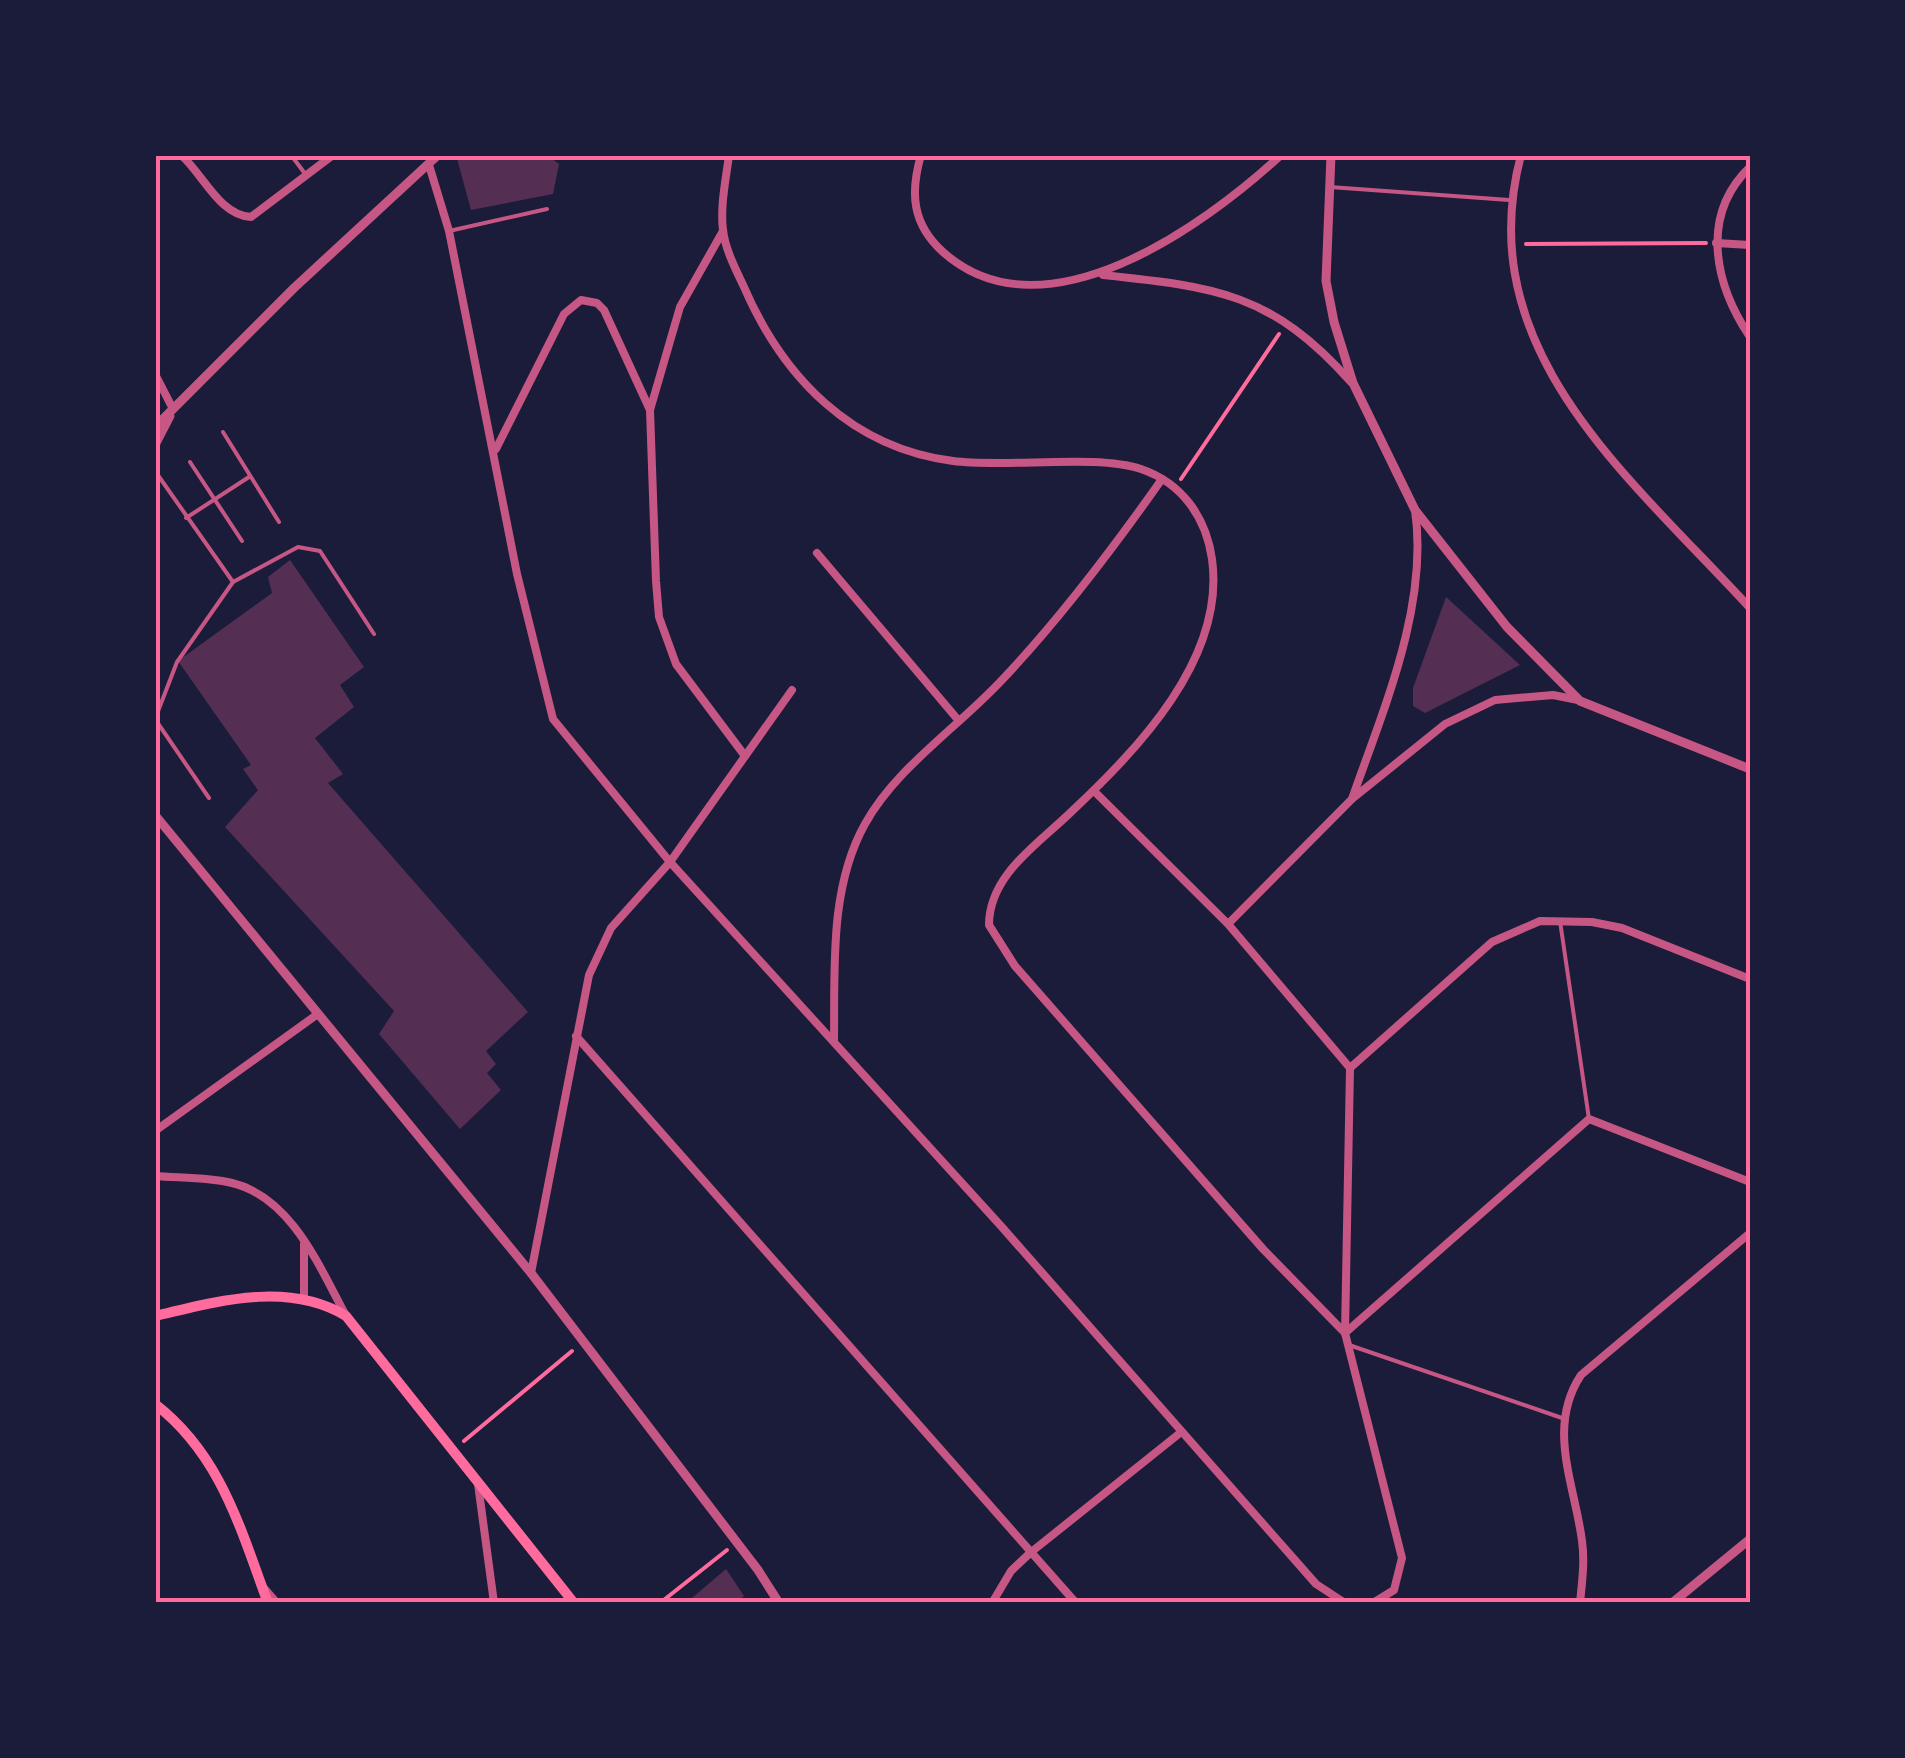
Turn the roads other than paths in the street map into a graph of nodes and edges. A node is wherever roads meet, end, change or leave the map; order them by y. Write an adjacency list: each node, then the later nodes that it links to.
1 (181, 155): 12 (street)
2 (291, 155): 12 (lane)
3 (333, 155): 12 (street)
4 (438, 155): 10 (street)
5 (729, 155): 17 (street)
6 (920, 155): 20 (street)
7 (1281, 155): 20 (street)
8 (1331, 155): 13 (street)
9 (1521, 155): 14 (street)
10 (429, 165): 16 (street); 24 (street)
11 (1750, 167): 18 (street)
12 (307, 176)
13 (1328, 187): 14 (lane); 23 (street)
14 (1509, 200): 41 (street)
15 (547, 208): 16 (lane)
16 (449, 231): 29 (street)
17 (722, 231): 25 (street); 33 (street)
18 (1716, 243): 19 (street); 21 (street)
19 (1750, 245)
20 (1098, 274): 23 (street)
21 (1750, 337)
22 (155, 374): 24 (street)
23 (1353, 383): 35 (street)
24 (173, 409): 26 (street); 28 (street)
25 (650, 410): 29 (street); 46 (street)
26 (155, 427)
27 (223, 432): 32 (lane)
28 (155, 446)
29 (495, 450): 52 (street)
30 (190, 462): 34 (lane)
31 (155, 471): 36 (lane)
32 (250, 476): 34 (lane); 37 (lane)
33 (1162, 480): 45 (street); 48 (street)
34 (215, 500): 36 (lane); 38 (lane)
35 (1415, 510): 44 (street); 50 (street)
36 (186, 518): 40 (lane)
37 (280, 522)
38 (242, 541)
39 (817, 553): 45 (street)
40 (233, 582): 42 (lane); 49 (lane)
41 (1750, 608)
42 (374, 634)
43 (792, 690): 46 (street)
44 (1580, 700): 47 (street); 50 (street)
45 (960, 721): 58 (street)
46 (745, 756): 52 (street)
47 (1750, 769)
48 (1094, 791): 54 (street); 70 (street)
49 (209, 798)
50 (1352, 799): 54 (street)
51 (155, 815): 56 (street)
52 (670, 862): 57 (street); 58 (street)
53 (1560, 919): 55 (street); 59 (street); 60 (lane)
54 (1228, 924): 59 (street)
55 (1750, 979)
56 (315, 1016): 61 (street); 66 (street)
57 (576, 1036): 66 (street); 77 (street)
58 (834, 1040): 74 (street)
59 (1350, 1068): 70 (street)
60 (1589, 1120): 63 (street); 70 (street)
61 (155, 1131)
62 (155, 1176): 65 (street)
63 (1750, 1182)
64 (1750, 1233): 73 (street)
65 (302, 1235): 67 (street); 69 (street)
66 (531, 1273): 83 (street)
67 (304, 1296): 68 (main road); 69 (main road)
68 (155, 1316)
69 (346, 1316): 75 (main road)
70 (1344, 1333): 71 (street)
71 (1349, 1345): 73 (lane); 87 (street)
72 (155, 1404): 78 (main road)
73 (1563, 1418): 88 (street)
74 (1180, 1433): 77 (street); 86 (street)
75 (478, 1481): 81 (street); 82 (main road)
76 (1750, 1539): 89 (street)
77 (1030, 1553): 84 (street); 85 (street)
78 (261, 1584): 79 (main road); 80 (street)
79 (268, 1603)
80 (277, 1603)
81 (494, 1603)
82 (574, 1603)
83 (779, 1603)
84 (992, 1603)
85 (1076, 1603)
86 (1344, 1603)
87 (1373, 1603)
88 (1580, 1603)
89 (1672, 1603)

